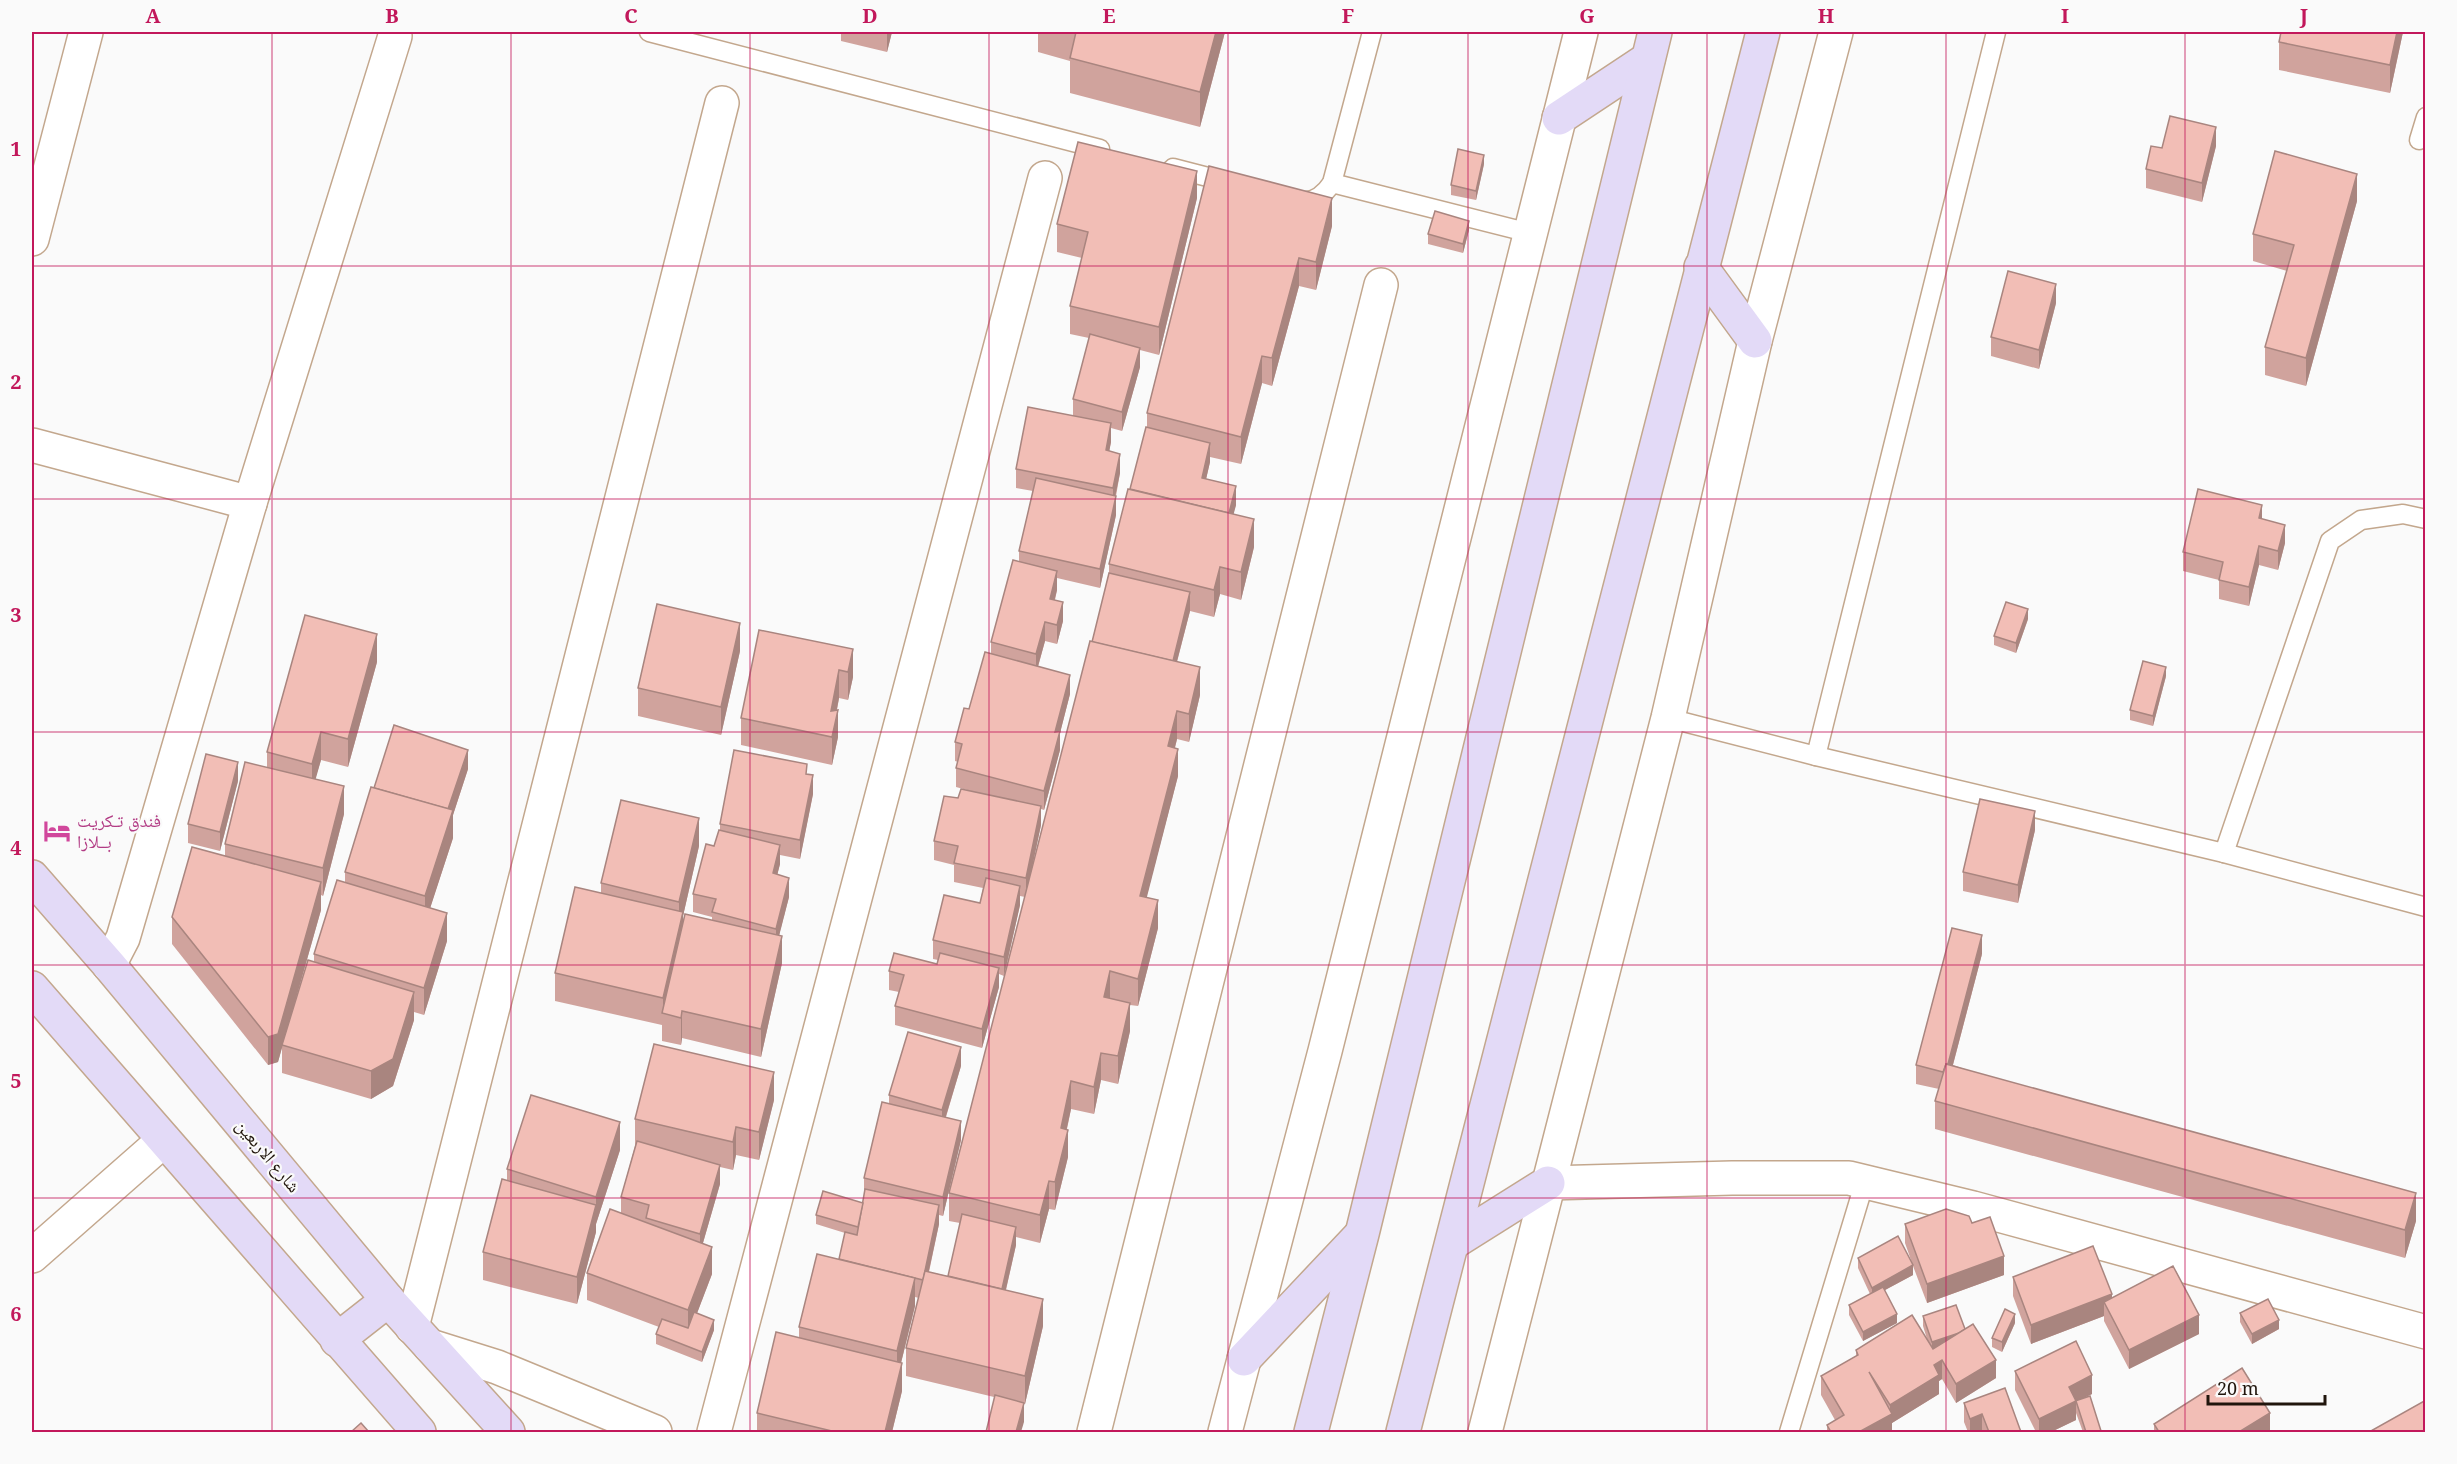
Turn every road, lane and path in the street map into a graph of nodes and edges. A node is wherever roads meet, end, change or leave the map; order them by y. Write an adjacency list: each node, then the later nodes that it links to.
1 (86, 32): 21 (street)
2 (649, 32): 14 (lane)
3 (1372, 32): 17 (lane)
4 (1581, 32): 12 (street)
5 (1763, 32): 22 (main road)
6 (1836, 32): 24 (street)
7 (1995, 32): 29 (lane)
8 (395, 36): 26 (street)
9 (1652, 45): 12 (main road); 38 (main road)
10 (722, 103): 43 (street)
11 (2426, 117): 13 (lane)
12 (1559, 118): 20 (street)
13 (2419, 140)
14 (1119, 154)
15 (1154, 163): 18 (lane)
16 (1045, 178): 49 (street)
17 (1332, 183): 19 (lane); 20 (lane)
18 (1245, 187)
19 (1280, 196)
20 (1530, 233): 45 (street)
21 (32, 239)
22 (1701, 267): 24 (main road); 39 (main road)
23 (1381, 285): 50 (street)
24 (1755, 341): 28 (street)
25 (32, 445): 26 (street)
26 (250, 503): 33 (street)
27 (2426, 519): 30 (lane)
28 (1668, 718): 29 (lane); 37 (street)
29 (1816, 756): 30 (lane)
30 (2224, 853): 32 (lane)
31 (32, 877): 33 (main road, شارع الاربعين)
32 (2426, 907)
33 (109, 965): 41 (main road, شارع الاربعين)
34 (32, 988): 35 (main road)
35 (164, 1140): 40 (street); 44 (main road)
36 (1865, 1181): 37 (street); 42 (street); 55 (lane)
37 (1548, 1183): 39 (main road); 54 (street)
38 (1362, 1233): 45 (main road); 52 (main road)
39 (1454, 1242): 53 (main road)
40 (32, 1256)
41 (388, 1300): 43 (main road, شارع الاربعين); 44 (main road)
42 (2426, 1332)
43 (421, 1336): 47 (main road, شارع الاربعين); 48 (street)
44 (338, 1340): 46 (main road)
45 (1244, 1359): 51 (street)
46 (419, 1432)
47 (508, 1432)
48 (655, 1432)
49 (714, 1432)
50 (1094, 1432)
51 (1225, 1432)
52 (1311, 1432)
53 (1403, 1432)
54 (1485, 1432)
55 (1789, 1432)

